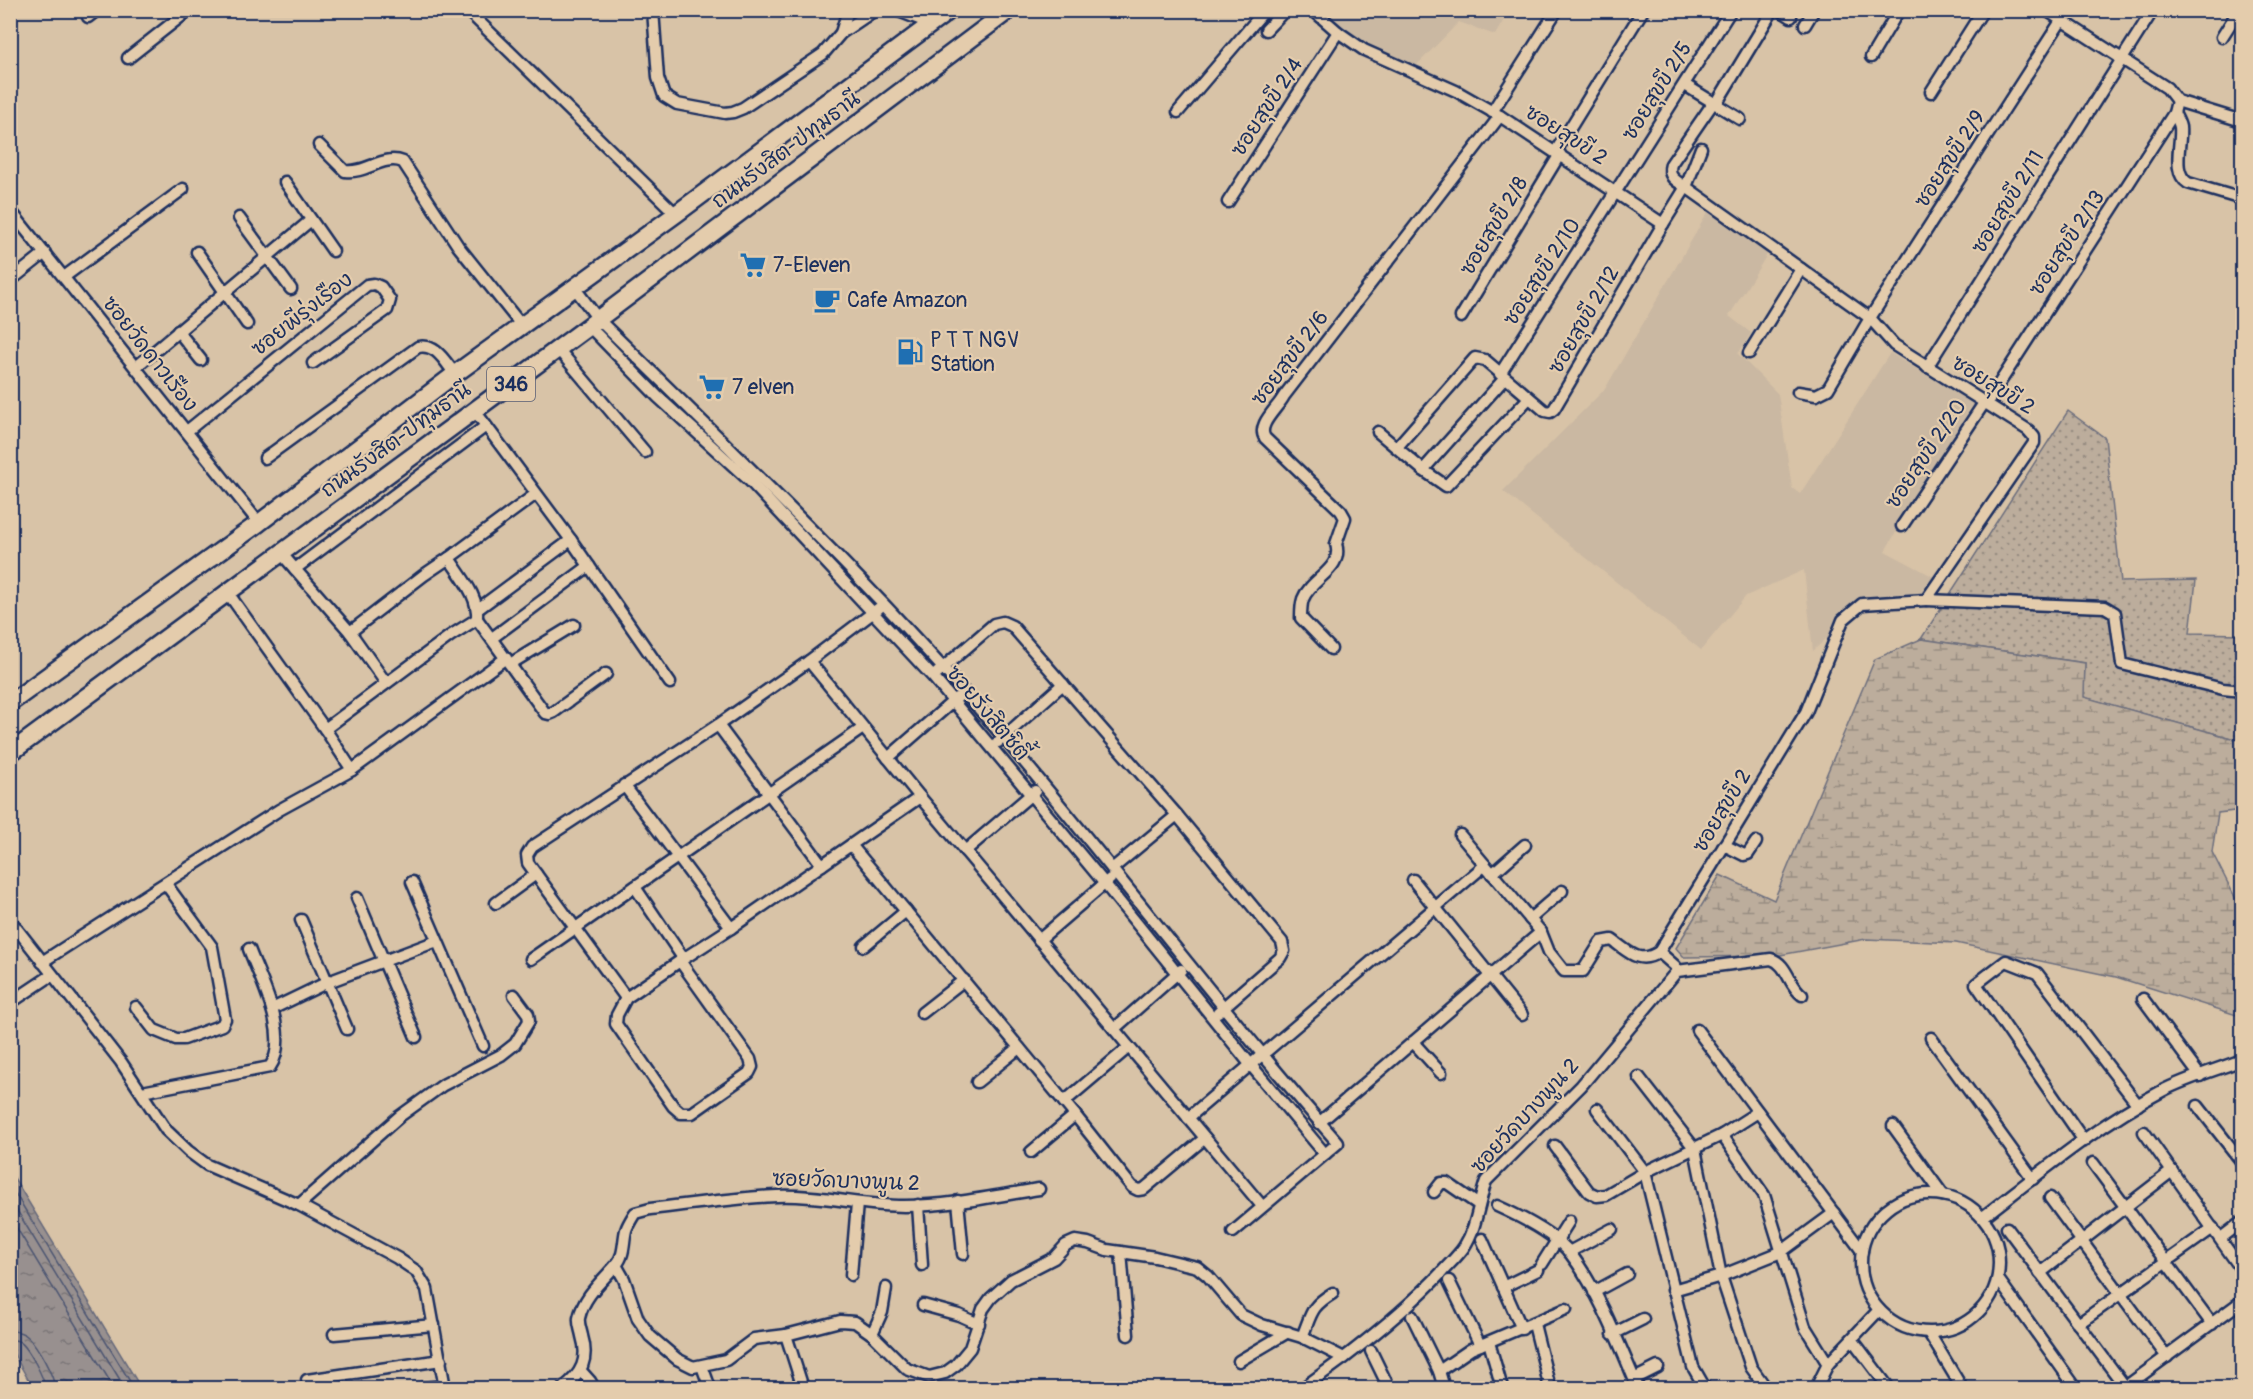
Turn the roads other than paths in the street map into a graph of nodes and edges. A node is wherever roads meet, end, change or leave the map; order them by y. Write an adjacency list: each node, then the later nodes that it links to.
1 (467, 10): 54 (street)
2 (653, 10): 30 (street)
3 (848, 10): 30 (street)
4 (875, 10): 30 (street)
5 (896, 10): 26 (street)
6 (950, 10): 26 (main road, ถนนรังสิต-ปทุมธานี / 346)
7 (1009, 10): 70 (main road, ถนนรังสิต-ปทุมธานี / 346)
8 (1265, 10): 39 (street)
9 (1285, 10): 28 (street)
10 (1313, 10): 29 (street, ซอยสุขขี 2)
11 (1557, 10): 41 (street)
12 (1643, 10): 46 (street, ซอยสุขขี 2/8)
13 (1731, 10): 35 (street, ซอยสุขขี 2/5)
14 (1773, 10): 38 (street)
15 (1780, 10): 24 (street)
16 (1814, 10): 27 (street)
17 (1899, 10): 32 (street)
18 (1983, 10): 36 (street)
19 (2046, 10): 25 (street)
20 (2068, 10): 25 (street, ซอยสุขขี 2/9)
21 (2153, 10): 34 (street, ซอยสุขขี 2/11)
22 (2239, 10): 31 (street)
23 (181, 13): 33 (street)
24 (1791, 17)
25 (2062, 21): 34 (street); 69 (street, ซอยสุขขี 2/9)
26 (932, 24): 54 (main road, ถนนรังสิต-ปทุมธานี / 346)
27 (1805, 25)
28 (1266, 30)
29 (1338, 32): 41 (street, ซอยสุขขี 2); 52 (street, ซอยสุขขี 2/4)
30 (841, 33)
31 (2222, 37)
32 (1871, 57)
33 (128, 58)
34 (2122, 58): 37 (street); 79 (street, ซอยสุขขี 2/11)
35 (1685, 85): 38 (street); 50 (street, ซอยสุขขี 2/5)
36 (1931, 92)
37 (2177, 101): 40 (street, ซอยสุขขี 2/13); 43 (street)
38 (1714, 104): 42 (street); 48 (street, ซอยสุขขี 2)
39 (1178, 112)
40 (2174, 113): 51 (street); 84 (street, ซอยสุขขี 2/13)
41 (1496, 114): 46 (street, ซอยสุขขี 2); 109 (street, ซอยสุขขี 2/6)
42 (1740, 119)
43 (2242, 121)
44 (318, 145): 72 (street)
45 (1701, 148): 48 (street)
46 (1558, 153): 50 (street, ซอยสุขขี 2); 68 (street, ซอยสุขขี 2/8)
47 (285, 182): 56 (street)
48 (1686, 187): 57 (street); 62 (street, ซอยสุขขี 2)
49 (183, 189): 63 (street)
50 (1616, 191): 57 (street, ซอยสุขขี 2); 81 (street, ซอยสุขขี 2/10)
51 (2242, 199)
52 (1228, 202)
53 (10, 210): 60 (street, ซอยวัดดาวเรือง)
54 (676, 214): 65 (main road, ถนนรังสิต-ปทุมธานี / 346)
55 (239, 218): 61 (street)
56 (311, 220): 58 (street); 61 (street)
57 (1663, 224): 83 (street, ซอยสุขขี 2/12)
58 (333, 251)
59 (197, 252): 67 (street)
60 (45, 253): 63 (street, ซอยวัดดาวเรือง); 64 (street)
61 (268, 257): 66 (street); 67 (street)
62 (1801, 269): 69 (street, ซอยสุขขี 2); 75 (street)
63 (64, 277): 78 (street, ซอยวัดดาวเรือง)
64 (10, 281)
65 (574, 287): 70 (street); 72 (main road, ถนนรังสิต-ปทุมธานี / 346)
66 (291, 289)
67 (225, 292): 71 (street); 73 (street)
68 (1461, 317)
69 (1870, 318): 79 (street, ซอยสุขขี 2); 82 (street, ซอยสุขขี 2/9)
70 (594, 323): 74 (main road, ถนนรังสิต-ปทุมธานี / 346); 103 (street, ซอยรังสิตซิตี้); 104 (street, ซอยรังสิตซิตี้)
71 (248, 324)
72 (522, 326): 80 (main road, ถนนรังสิต-ปทุมธานี / 346)
73 (178, 331): 76 (street); 78 (street)
74 (558, 350): 85 (main road, ถนนรังสิต-ปทุมธานี / 346); 90 (street)
75 (1749, 353)
76 (201, 360)
77 (313, 363): 87 (street, ซอยพีรุ่งเรือง)
78 (135, 366): 87 (street, ซอยวัดดาวเรือง)
79 (1927, 367): 84 (street, ซอยสุขขี 2)
80 (455, 374): 91 (street); 94 (main road, ถนนรังสิต-ปทุมธานี / 346)
81 (1502, 376): 83 (street, ซอยสุขขี 2/12); 89 (street, ซอยสุขขี 2/12); 92 (street, ซอยสุขขี 2/10)
82 (1798, 392)
83 (1528, 398): 92 (street)
84 (1985, 404): 95 (street, ซอยสุขขี 2/20); 102 (street, ซอยสุขขี 2)
85 (475, 411): 86 (street); 97 (main road, ถนนรังสิต-ปทุมธานี / 346)
86 (486, 426): 93 (street); 100 (street)
87 (187, 431): 94 (street, ซอยวัดดาวเรือง)
88 (1378, 432): 89 (street)
89 (1397, 447): 92 (street)
90 (645, 452)
91 (265, 458)
92 (1423, 470)
93 (536, 494): 96 (street); 98 (street)
94 (260, 523): 121 (main road, ถนนรังสิต-ปทุมธานี / 346)
95 (1902, 526)
96 (571, 540): 99 (street); 105 (street)
97 (281, 553): 100 (street); 101 (main road, ถนนรังสิต-ปทุมธานี / 346)
98 (449, 558): 105 (street); 107 (street)
99 (589, 566): 108 (street); 115 (street)
100 (295, 569): 107 (street)
101 (228, 592): 124 (street); 127 (main road, ถนนรังสิต-ปทุมธานี / 346)
102 (1926, 600): 118 (street); 140 (street, ซอยสุขขี 2)
103 (884, 603): 104 (street); 112 (street, ซอยรังสิตซิตี้)
104 (873, 612): 111 (street); 114 (street, ซอยรังสิตซิตี้)
105 (477, 614): 108 (street); 116 (street)
106 (574, 626): 110 (street)
107 (350, 632): 116 (street)
108 (492, 638): 110 (street)
109 (1331, 649)
110 (508, 661): 113 (street); 129 (street)
111 (809, 661): 122 (street); 123 (street)
112 (942, 668): 114 (street); 117 (street); 119 (street, ซอยรังสิตซิตี้)
113 (606, 674)
114 (933, 677): 120 (street, ซอยรังสิตซิตี้)
115 (670, 682)
116 (386, 683): 124 (street)
117 (1064, 684): 125 (street); 135 (street)
118 (2242, 691)
119 (963, 693): 120 (street); 125 (street, ซอยรังสิตซิตี้)
120 (953, 702): 126 (street, ซอยรังสิตซิตี้); 128 (street)
121 (10, 703)
122 (718, 725): 130 (street); 132 (street)
123 (863, 728): 128 (street); 132 (street)
124 (325, 729): 129 (street)
125 (1004, 738): 126 (street); 131 (street, ซอยรังสิตซิตี้)
126 (991, 748): 133 (street, ซอยรังสิตซิตี้)
127 (10, 753)
128 (888, 758): 134 (street)
129 (352, 770): 150 (street)
130 (624, 785): 142 (street); 146 (street)
131 (1042, 785): 133 (street); 145 (street, ซอยรังสิตซิตี้)
132 (770, 794): 142 (street); 143 (street)
133 (1030, 796): 141 (street); 151 (street, ซอยรังสิตซิตี้)
134 (920, 797): 138 (street); 141 (street)
135 (1177, 815): 145 (street); 186 (street)
136 (1460, 835): 144 (street)
137 (1756, 842): 140 (street)
138 (851, 845): 143 (street); 157 (street)
139 (1525, 845): 147 (street)
140 (1726, 846): 168 (street, ซอยสุขขี 2)
141 (965, 851): 164 (street)
142 (678, 857): 152 (street); 162 (street)
143 (822, 865): 162 (street)
144 (1485, 865): 147 (street); 156 (street)
145 (1114, 872): 151 (street); 173 (street, ซอยรังสิตซิตี้)
146 (536, 874): 155 (street); 161 (street)
147 (1492, 874): 160 (street)
148 (1413, 880): 156 (street)
149 (412, 882): 165 (street)
150 (166, 884): 171 (street); 185 (street)
151 (1105, 884): 164 (street); 175 (street, ซอยรังสิตซิตี้)
152 (635, 886): 161 (street); 170 (street)
153 (1562, 891): 160 (street)
154 (357, 898): 172 (street)
155 (496, 903)
156 (1435, 907): 177 (street); 200 (street)
157 (906, 911): 166 (street); 178 (street)
158 (10, 920): 171 (street)
159 (301, 920): 179 (street)
160 (1530, 920): 163 (street)
161 (576, 927): 169 (street); 182 (street)
162 (731, 928): 170 (street)
163 (1541, 932): 168 (street); 177 (street)
164 (1040, 940): 192 (street)
165 (438, 941): 172 (street); 197 (street)
166 (864, 946)
167 (249, 950): 187 (street)
168 (1662, 955): 174 (street)
169 (531, 959)
170 (681, 959): 182 (street); 182 (street)
171 (42, 962): 176 (street)
172 (384, 962): 179 (street); 194 (street)
173 (1189, 963): 175 (street); 186 (street, ซอยรังสิตซิตี้)
174 (1676, 968): 181 (street); 238 (street, ซอยวัดบางพูน 2)
175 (1178, 973): 190 (street, ซอยรังสิตซิตี้); 192 (street)
176 (52, 975): 184 (street); 207 (street)
177 (1490, 976): 189 (street); 196 (street)
178 (964, 980): 188 (street); 199 (street)
179 (328, 982): 187 (street); 191 (street)
180 (514, 995): 236 (street)
181 (1802, 995)
182 (626, 998)
183 (2144, 999): 204 (street)
184 (10, 1003)
185 (136, 1007)
186 (1223, 1007): 190 (street); 200 (street, ซอยรังสิตซิตี้)
187 (272, 1009): 207 (street)
188 (922, 1013)
189 (1522, 1015)
190 (1213, 1017): 202 (street, ซอยรังสิตซิตี้)
191 (347, 1029)
192 (1114, 1029): 198 (street)
193 (1697, 1030): 212 (street)
194 (416, 1037)
195 (1930, 1038): 229 (street)
196 (1413, 1042): 203 (street); 215 (street)
197 (483, 1046)
198 (1129, 1047): 208 (street); 214 (street)
199 (1020, 1048): 206 (street); 208 (street)
200 (1263, 1053): 202 (street); 215 (street, ซอยรังสิตซิตี้)
201 (2242, 1060): 204 (street)
202 (1250, 1064): 214 (street); 224 (street, ซอยรังสิตซิตี้)
203 (1441, 1073)
204 (2200, 1076): 209 (street)
205 (1639, 1077): 222 (street)
206 (977, 1082)
207 (142, 1092): 236 (street)
208 (1064, 1102): 213 (street)
209 (2138, 1106): 220 (street); 220 (street)
210 (2198, 1106): 225 (street)
211 (1597, 1109): 228 (street)
212 (1758, 1112): 218 (street); 242 (street)
213 (1076, 1115): 219 (street); 223 (street)
214 (1188, 1118): 219 (street)
215 (1319, 1123): 224 (street, ซอยรังสิตซิตี้)
216 (1893, 1126): 232 (street)
217 (2144, 1132): 227 (street)
218 (1722, 1135): 222 (street); 257 (street)
219 (1205, 1138): 239 (street)
220 (2084, 1141): 229 (street)
221 (1554, 1146): 228 (street)
222 (1695, 1149): 228 (street); 266 (street)
223 (1031, 1152)
224 (1325, 1154): 239 (street)
225 (2242, 1162)
226 (2093, 1163): 241 (street)
227 (2172, 1170): 241 (street); 247 (street)
228 (1645, 1172): 271 (street)
229 (2033, 1179): 243 (street)
230 (1040, 1189): 234 (street, ซอยวัดบางพูน 2)
231 (1434, 1192): 238 (street)
232 (1943, 1195): 243 (street); 254 (street)
233 (2050, 1198): 253 (street)
234 (958, 1201): 237 (street, ซอยวัดบางพูน 2); 258 (street)
235 (857, 1203): 237 (street, ซอยวัดบางพูน 2); 261 (street, ซอยวัดบางพูน 2); 265 (street)
236 (299, 1205): 285 (street)
237 (918, 1205): 260 (street)
238 (1479, 1205): 299 (street, ซอยวัดบางพูน 2)
239 (1262, 1206): 249 (street)
240 (1497, 1206): 252 (street)
241 (2126, 1206): 253 (street); 259 (street)
242 (1834, 1213): 254 (street); 257 (street)
243 (1983, 1217): 267 (street)
244 (1569, 1221): 252 (street)
245 (2242, 1222): 250 (street)
246 (2007, 1228): 263 (street)
247 (2213, 1228): 250 (street); 259 (street)
248 (1612, 1229): 256 (street)
249 (1233, 1232)
250 (2221, 1238): 262 (street)
251 (1482, 1239): 269 (street)
252 (1556, 1241): 256 (street); 269 (street)
253 (2082, 1241): 263 (street); 274 (street)
254 (1862, 1251): 278 (street)
255 (1121, 1252): 281 (street); 288 (street); 294 (street)
256 (1569, 1252): 272 (street)
257 (1781, 1252): 266 (street); 302 (street)
258 (963, 1254)
259 (2166, 1262): 274 (street); 284 (street)
260 (922, 1264)
261 (616, 1265): 303 (street); 305 (street, ซอยวัดบางพูน 2)
262 (2242, 1270)
263 (2040, 1273): 283 (street)
264 (1627, 1274): 272 (street)
265 (851, 1275)
266 (1720, 1276): 271 (street); 323 (street)
267 (1998, 1279): 290 (street); 326 (street)
268 (1449, 1281): 296 (street)
269 (1503, 1287): 286 (street)
270 (886, 1288): 287 (street)
271 (1672, 1290): 322 (street)
272 (1594, 1292): 292 (street)
273 (1333, 1293): 289 (street)
274 (2121, 1294): 283 (street); 298 (street)
275 (2242, 1301): 284 (street)
276 (923, 1305): 281 (street)
277 (1566, 1309): 282 (street)
278 (1879, 1310): 290 (street); 295 (street)
279 (1412, 1316): 306 (street)
280 (1643, 1319): 292 (street)
281 (977, 1323): 287 (street)
282 (1534, 1324): 286 (street); 321 (street)
283 (2079, 1324): 311 (street)
284 (2212, 1324): 298 (street)
285 (434, 1325): 291 (street); 300 (street)
286 (1522, 1329): 296 (street)
287 (874, 1330): 293 (street)
288 (1288, 1332): 289 (street); 301 (street)
289 (1304, 1332): 299 (street)
290 (1929, 1333): 325 (street)
291 (334, 1334)
292 (1613, 1334): 308 (street)
293 (786, 1335): 303 (street); 316 (street)
294 (1128, 1335)
295 (1852, 1339): 302 (street); 324 (street)
296 (1485, 1344): 306 (street); 320 (street)
297 (1371, 1351): 318 (street)
298 (2167, 1357): 311 (street)
299 (1344, 1358): 317 (street, ซอยวัดบางพูน 2)
300 (441, 1360): 307 (street); 310 (street)
301 (1239, 1361)
302 (1828, 1364): 309 (street)
303 (702, 1366): 315 (street)
304 (1658, 1367): 308 (street)
305 (581, 1371): 313 (street); 314 (street)
306 (1439, 1371): 319 (street)
307 (307, 1380)
308 (1636, 1384)
309 (1821, 1386)
310 (445, 1387): 312 (street)
311 (2125, 1388)
312 (422, 1389)
313 (563, 1389)
314 (594, 1389)
315 (710, 1389)
316 (803, 1389)
317 (1304, 1389)
318 (1389, 1389)
319 (1444, 1389)
320 (1502, 1389)
321 (1550, 1389)
322 (1705, 1389)
323 (1767, 1389)
324 (1889, 1389)
325 (1962, 1389)
326 (2076, 1389)

